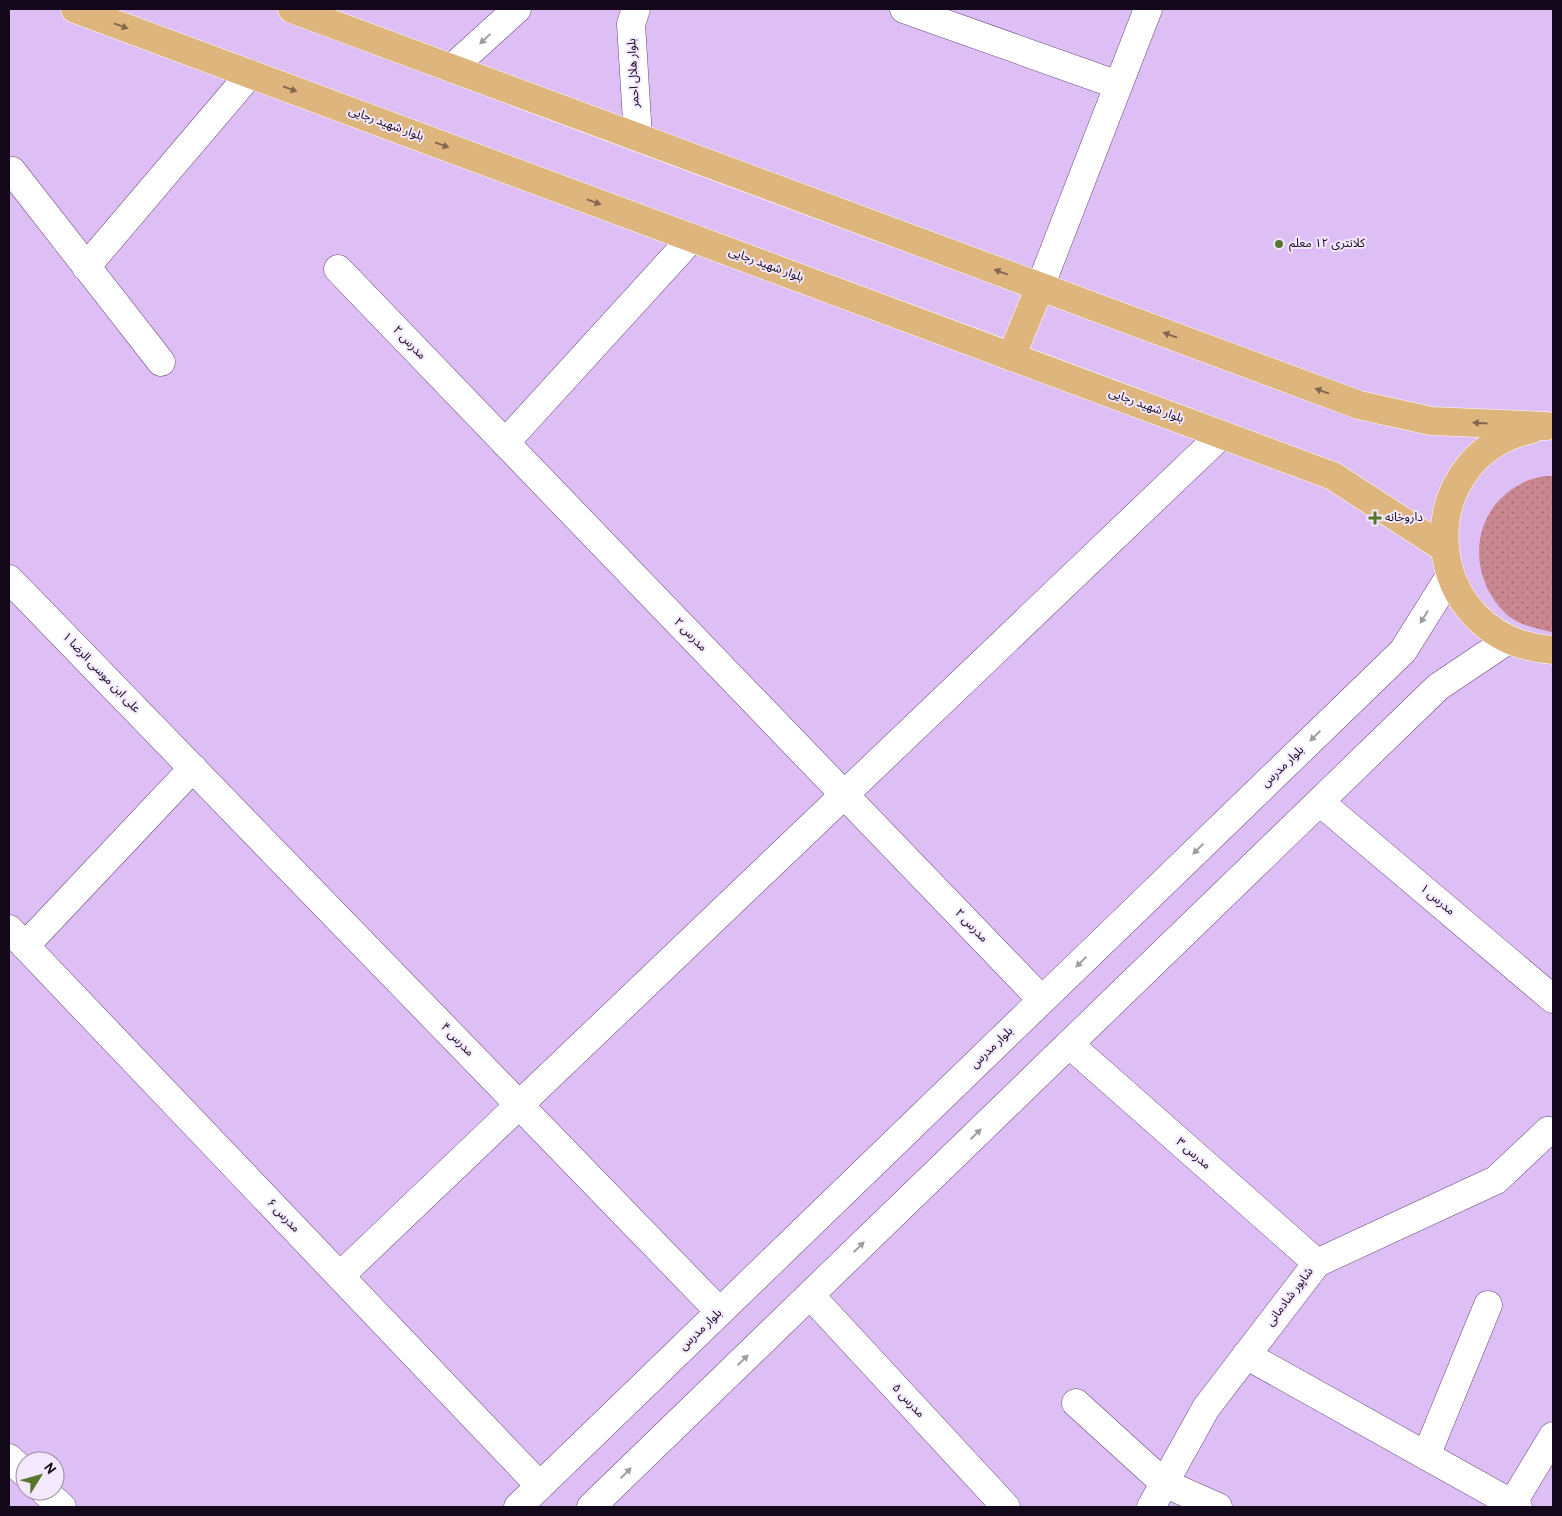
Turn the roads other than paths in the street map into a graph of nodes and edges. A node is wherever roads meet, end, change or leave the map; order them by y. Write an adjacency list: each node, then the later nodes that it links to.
1 (75, 9): 8 (main road, بلوار شهید رجایی, one-way to 8)
2 (292, 9): 7 (main road)
3 (517, 9): 7 (street, one-way to 7)
4 (636, 9): 10 (street, بلوار هلال احمر)
5 (904, 9): 9 (street)
6 (1148, 9): 9 (street)
7 (452, 68): 10 (main road)
8 (250, 74): 12 (main road, بلوار شهید رجایی, one-way to 12); 13 (street)
9 (1118, 85): 15 (street)
10 (638, 137): 15 (main road, one-way to 10)
11 (12, 171): 13 (street)
12 (692, 238): 16 (main road, بلوار شهید رجایی); 20 (street)
13 (86, 267): 17 (street)
14 (338, 269): 20 (street, مدرس ۲)
15 (1040, 286): 16 (main road); 18 (main road, one-way to 15)
16 (1011, 357): 19 (main road, بلوار شهید رجایی)
17 (161, 362)
18 (1550, 426): 21 (main road)
19 (1222, 435): 21 (main road, بلوار شهید رجایی); 27 (street)
20 (505, 443): 27 (street, مدرس ۲)
21 (1444, 548): 22 (main road)
22 (1450, 576): 24 (main road); 31 (street, بلوار مدرس, one-way to 31)
23 (9, 578): 26 (street, علی ابن موسی الرضا ۱)
24 (1508, 640): 25 (main road); 28 (street)
25 (1553, 650)
26 (193, 768): 29 (street); 33 (street, مدرس ۴)
27 (844, 795): 31 (street, مدرس ۲); 33 (street)
28 (1320, 802): 30 (street, مدرس ۱); 32 (street)
29 (17, 937): 36 (street, مدرس ۶)
30 (1553, 999)
31 (1042, 1000): 39 (street, بلوار مدرس)
32 (1069, 1044): 35 (street, مدرس ۳); 37 (street, one-way to 32)
33 (519, 1104): 36 (street); 39 (street, مدرس ۴)
34 (1551, 1132): 35 (street, شاپور شادمانی)
35 (1316, 1262): 40 (street, شاپور شادمانی)
36 (340, 1276): 45 (street, مدرس ۶)
37 (810, 1295): 48 (street, one-way to 37); 49 (street, مدرس ۵)
38 (1488, 1305): 43 (street)
39 (720, 1312): 45 (street, بلوار مدرس)
40 (1246, 1355): 43 (street); 44 (street, شاپور شادمانی)
41 (1076, 1404): 44 (street)
42 (1553, 1436): 46 (street)
43 (1426, 1456): 46 (street)
44 (1164, 1483): 50 (street, شاپور شادمانی); 51 (street)
45 (540, 1486): 47 (street, بلوار مدرس)
46 (1515, 1505)
47 (518, 1507)
48 (591, 1507)
49 (1006, 1507)
50 (1151, 1507)
51 (1218, 1507)

